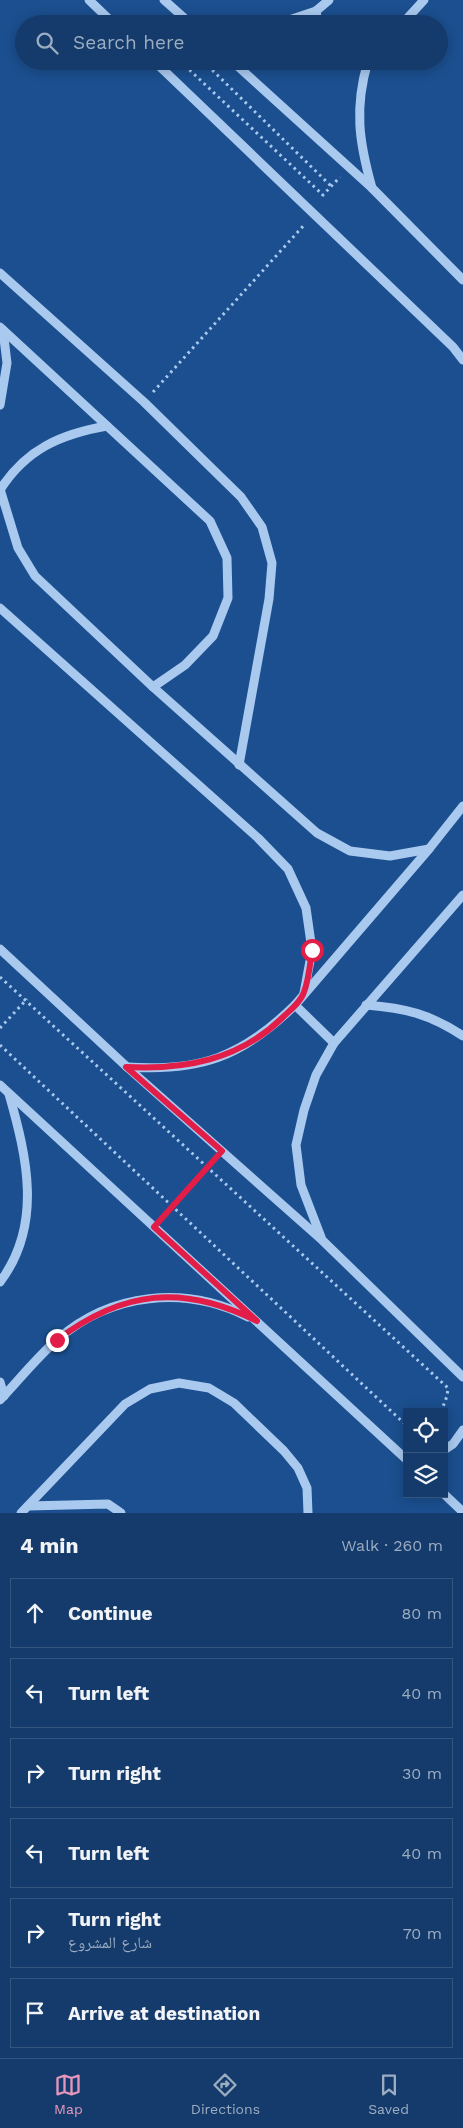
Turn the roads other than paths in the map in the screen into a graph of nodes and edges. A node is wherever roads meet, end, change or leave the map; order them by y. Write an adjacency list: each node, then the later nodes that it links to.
1 (89, 0): 6 (street)
2 (164, 0): 7 (street)
3 (329, 0): 5 (street)
4 (424, 0): 10 (street)
5 (316, 11): 8 (street); 9 (street)
6 (105, 15)
7 (183, 15)
8 (304, 15)
9 (317, 15)
10 (410, 15)
11 (163, 70): 18 (street)
12 (242, 70): 14 (street)
13 (365, 70): 14 (street)
14 (372, 188): 16 (street)
15 (0, 273): 24 (street)
16 (463, 280)
17 (2, 329): 19 (street); 20 (street)
18 (463, 360)
19 (0, 404)
20 (107, 426): 21 (street); 23 (street)
21 (1, 486): 23 (street)
22 (0, 608): 29 (street)
23 (153, 687): 24 (street)
24 (240, 765): 26 (street)
25 (463, 806): 26 (street)
26 (429, 848): 29 (street)
27 (463, 898): 31 (street)
28 (0, 950): 34 (street)
29 (304, 993): 30 (street)
30 (295, 1005): 33 (street); 34 (street)
31 (366, 1005): 32 (street); 33 (street)
32 (463, 1036)
33 (334, 1044): 37 (street)
34 (126, 1067): 37 (street)
35 (0, 1085): 36 (street)
36 (9, 1094): 38 (street); 39 (street)
37 (322, 1240): 40 (street)
38 (0, 1282)
39 (257, 1321): 42 (street); 45 (street)
40 (463, 1377)
41 (0, 1382): 42 (street)
42 (2, 1398)
43 (463, 1430): 44 (street)
44 (448, 1447)
45 (403, 1456)
46 (448, 1498): 48 (street)
47 (28, 1506): 49 (street); 50 (street); 51 (street)
48 (463, 1512)
49 (21, 1513)
50 (121, 1513)
51 (308, 1513)

